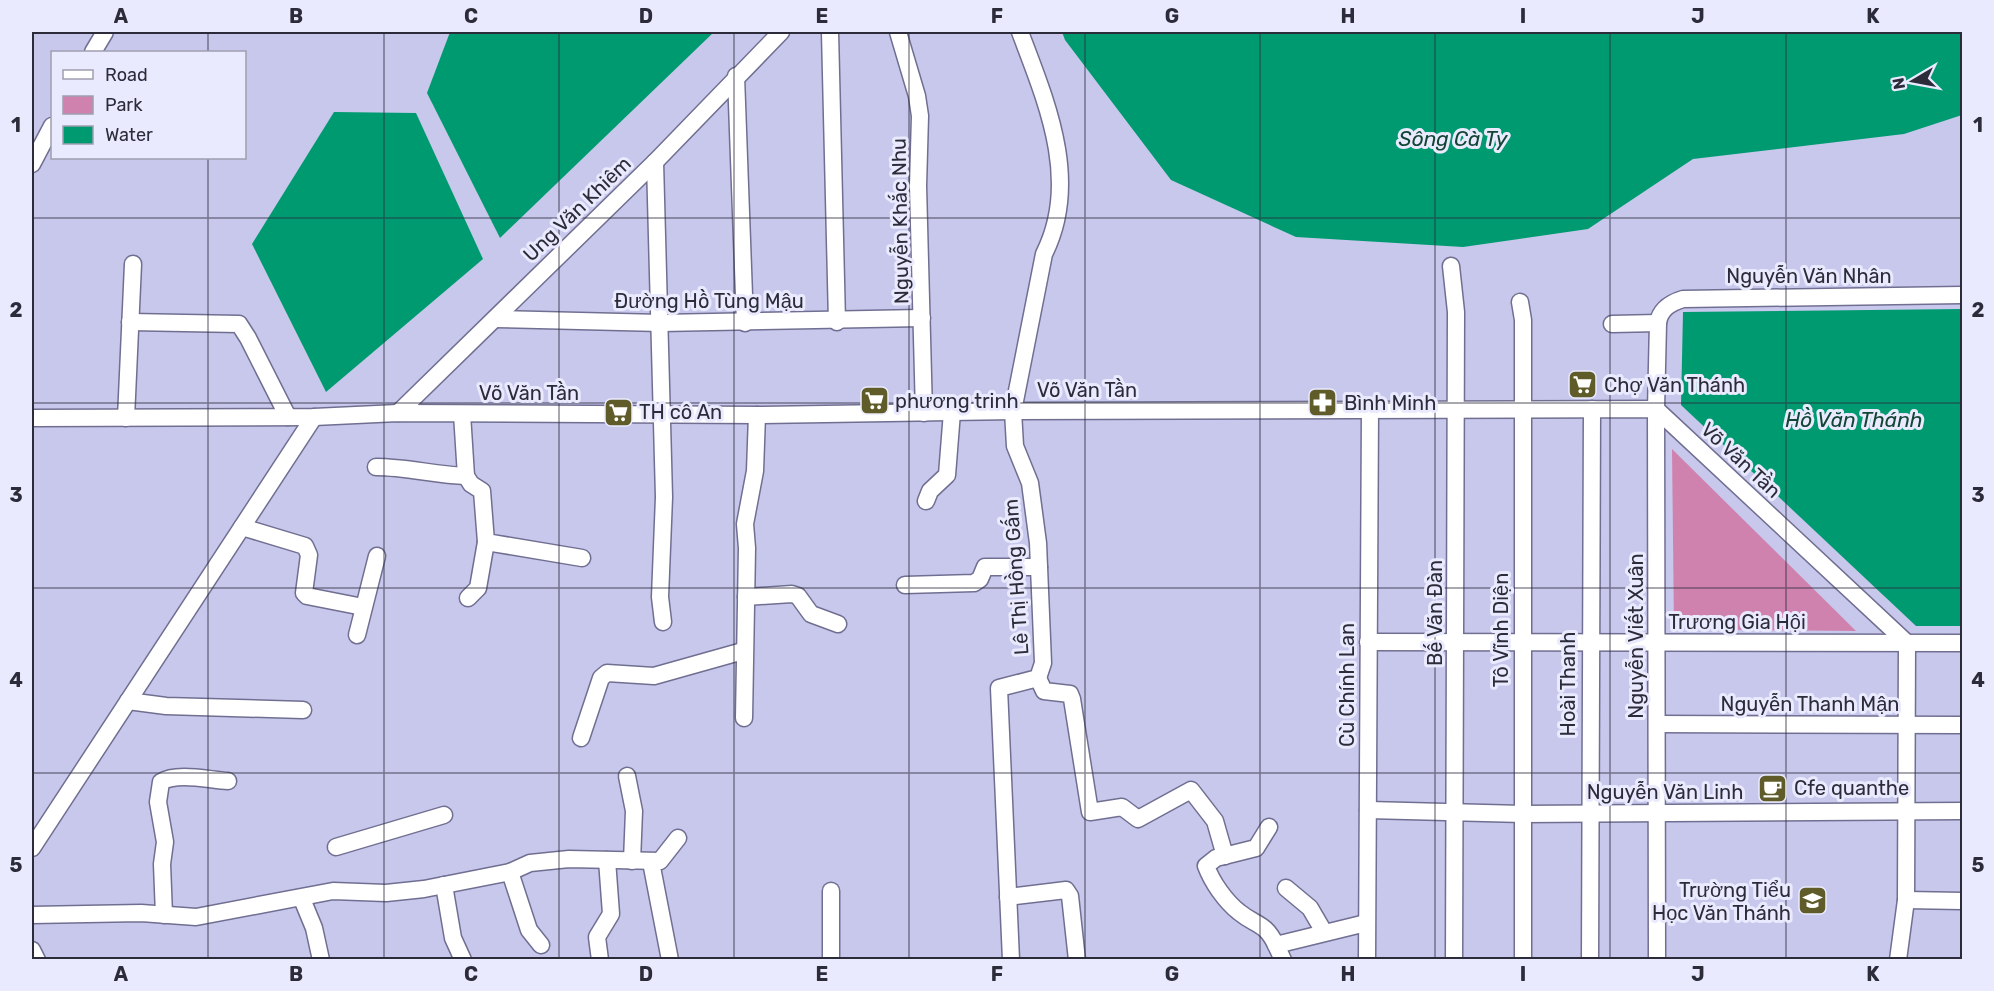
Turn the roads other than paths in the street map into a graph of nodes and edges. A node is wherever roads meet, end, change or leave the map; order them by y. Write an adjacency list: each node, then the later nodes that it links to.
1 (105, 32): 6 (street)
2 (781, 32): 7 (street, Ung Văn Khiêm)
3 (830, 32): 19 (street)
4 (898, 32): 15 (street, Nguyễn Khắc Nhu)
5 (1020, 32): 28 (street, Lê Thị Hồng Gấm)
6 (94, 51)
7 (736, 76): 9 (street, Ung Văn Khiêm); 21 (street)
8 (51, 128): 10 (street)
9 (655, 162): 16 (street, Ung Văn Khiêm); 20 (street)
10 (32, 164)
11 (133, 264): 18 (street)
12 (1451, 266): 27 (street, Bế Văn Đàn)
13 (1962, 295): 17 (street, Nguyễn Văn Nhân)
14 (1520, 302): 23 (street, Tô Vĩnh Diện)
15 (922, 318): 19 (street, Đường Hồ Tùng Mậu); 31 (street, Nguyễn Khắc Nhu)
16 (495, 319): 20 (street, Đường Hồ Tùng Mậu); 30 (street, Ung Văn Khiêm)
17 (1659, 319): 22 (street); 25 (street, Nguyễn Viết Xuân)
18 (130, 322): 35 (street); 38 (street)
19 (837, 322): 21 (street, Đường Hồ Tùng Mậu)
20 (661, 323): 21 (street, Đường Hồ Tùng Mậu); 33 (street)
21 (745, 323)
22 (1612, 324)
23 (1522, 409): 24 (street, Võ Văn Tần); 27 (street, Võ Văn Tần); 56 (street, Tô Vĩnh Diện)
24 (1592, 409): 25 (street, Võ Văn Tần); 57 (street, Hoài Thanh)
25 (1656, 409): 58 (street, Nguyễn Viết Xuân); 59 (street, Võ Văn Tần)
26 (1370, 410): 27 (street, Võ Văn Tần); 28 (street, Võ Văn Tần); 55 (street, Cù Chính Lan)
27 (1456, 410): 54 (street, Bế Văn Đàn)
28 (1013, 411): 29 (street, Võ Văn Tần); 46 (street, Lê Thị Hồng Gấm)
29 (952, 412): 31 (street, Võ Văn Tần); 41 (street)
30 (398, 413): 32 (street, Võ Văn Tần); 36 (street, Võ Văn Tần)
31 (924, 413): 34 (street, Võ Văn Tần)
32 (462, 414): 33 (street, Võ Văn Tần); 40 (street)
33 (662, 415): 34 (street, Võ Văn Tần); 51 (street)
34 (757, 415): 48 (street)
35 (288, 417): 36 (street, Võ Văn Tần); 38 (street, Võ Văn Tần)
36 (314, 417): 42 (street)
37 (32, 418): 38 (street, Võ Văn Tần)
38 (126, 418)
39 (376, 467): 40 (street)
40 (466, 476): 43 (street)
41 (926, 501)
42 (242, 527): 50 (street); 63 (street)
43 (486, 542): 45 (street); 49 (street)
44 (377, 556): 50 (street)
45 (582, 558)
46 (1039, 567): 47 (street); 62 (street, Lê Thị Hồng Gấm)
47 (905, 585)
48 (746, 597): 52 (street); 61 (street)
49 (468, 598)
50 (363, 607): 53 (street)
51 (663, 622)
52 (838, 624)
53 (357, 634)
54 (1456, 641): 55 (street, Trương Gia Hội); 56 (street, Trương Gia Hội); 75 (street, Bế Văn Đàn)
55 (1368, 642): 72 (street, Cù Chính Lan)
56 (1522, 642): 57 (street, Trương Gia Hội); 78 (street, Tô Vĩnh Diện)
57 (1589, 643): 58 (street, Trương Gia Hội); 76 (street, Hoài Thanh)
58 (1657, 643): 59 (street, Trương Gia Hội); 66 (street, Nguyễn Viết Xuân)
59 (1907, 643): 60 (street, Trương Gia Hội); 67 (street)
60 (1962, 643)
61 (743, 651): 65 (street); 69 (street)
62 (1038, 678): 84 (street); 92 (street, Lê Thị Hồng Gấm)
63 (128, 701): 64 (street); 83 (street)
64 (303, 710)
65 (744, 718)
66 (1657, 724): 67 (street, Nguyễn Thanh Mận); 77 (street, Nguyễn Viết Xuân)
67 (1907, 725): 68 (street, Nguyễn Thanh Mận); 73 (street)
68 (1962, 725)
69 (581, 738)
70 (627, 776): 86 (street)
71 (228, 781): 97 (street)
72 (1368, 810): 75 (street, Nguyễn Văn Linh); 98 (street, Cù Chính Lan)
73 (1907, 811): 74 (street, Nguyễn Văn Linh); 77 (street, Nguyễn Văn Linh); 94 (street)
74 (1962, 812)
75 (1455, 813): 78 (street, Nguyễn Văn Linh); 112 (street, Bế Văn Đàn)
76 (1589, 813): 77 (street, Nguyễn Văn Linh); 78 (street, Nguyễn Văn Linh); 114 (street, Hoài Thanh)
77 (1655, 813): 115 (street, Nguyễn Viết Xuân)
78 (1523, 814): 113 (street, Tô Vĩnh Diện)
79 (444, 815): 82 (street)
80 (1269, 827): 84 (street)
81 (678, 838): 87 (street)
82 (336, 847)
83 (32, 848)
84 (1225, 856): 102 (street)
85 (608, 860): 86 (street); 88 (street); 106 (street)
86 (632, 861): 87 (street)
87 (651, 862): 107 (street)
88 (510, 872): 89 (street); 100 (street)
89 (444, 885): 93 (street); 105 (street)
90 (1286, 888): 99 (street)
91 (831, 891): 108 (street)
92 (1008, 897): 109 (street, Lê Thị Hồng Gấm); 110 (street)
93 (302, 899): 97 (street); 104 (street)
94 (1906, 900): 95 (street); 116 (street)
95 (1962, 901)
96 (32, 915): 97 (street)
97 (164, 915)
98 (1366, 923): 99 (street); 111 (street, Cù Chính Lan)
99 (1324, 932): 102 (street)
100 (541, 945)
101 (32, 950): 103 (street)
102 (1279, 952)
103 (37, 960)
104 (321, 960)
105 (463, 960)
106 (600, 960)
107 (670, 960)
108 (831, 960)
109 (1011, 960)
110 (1077, 960)
111 (1367, 960)
112 (1455, 960)
113 (1523, 960)
114 (1590, 960)
115 (1657, 960)
116 (1898, 960)

